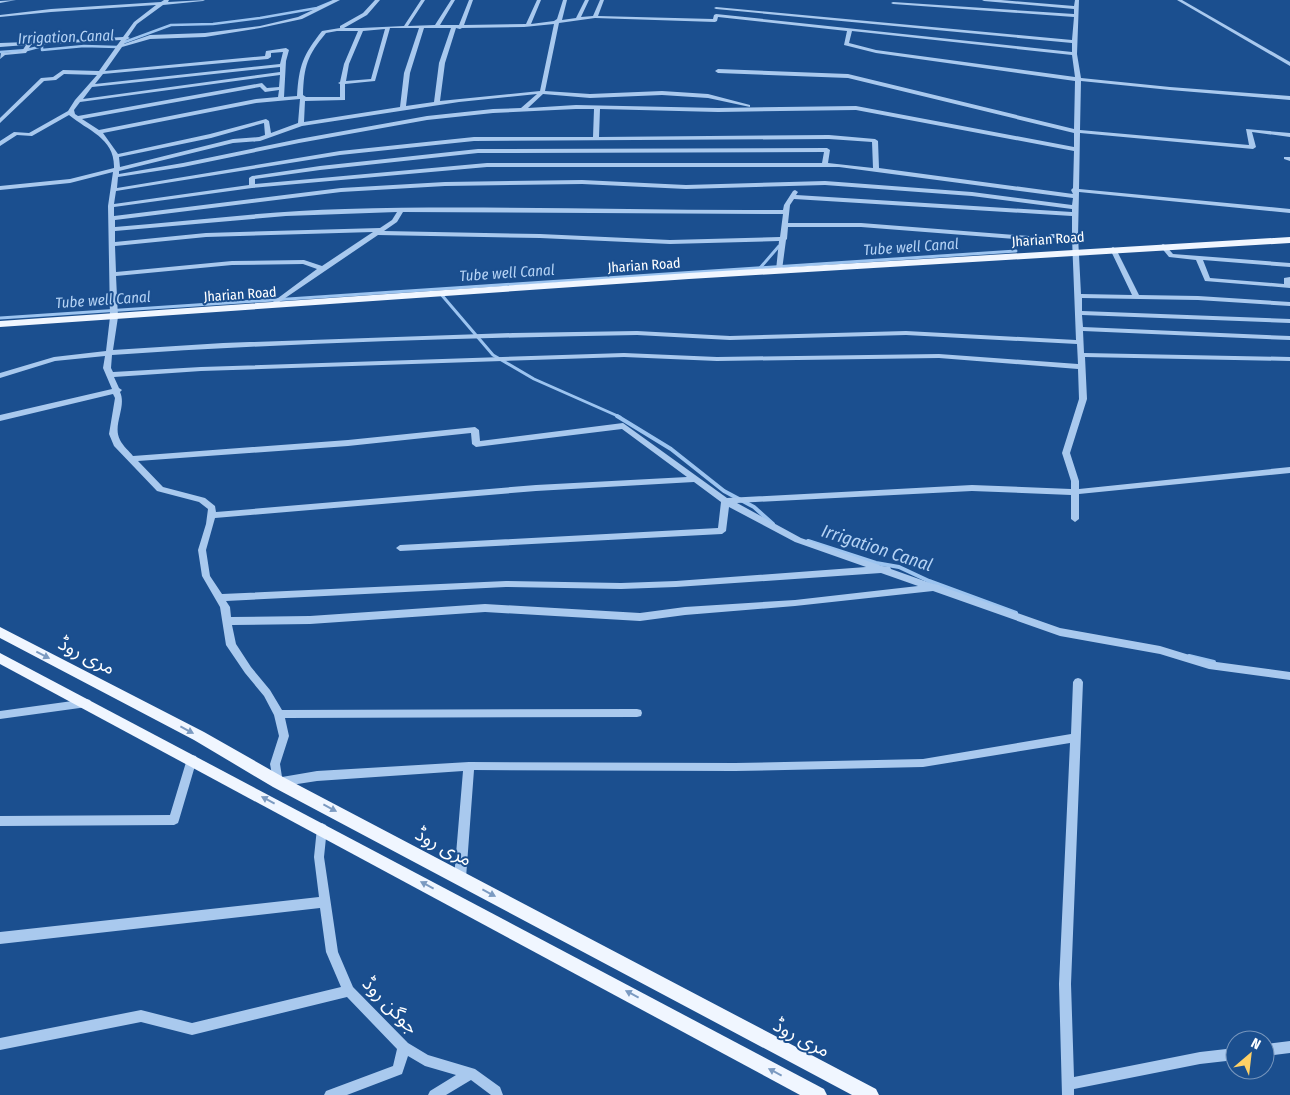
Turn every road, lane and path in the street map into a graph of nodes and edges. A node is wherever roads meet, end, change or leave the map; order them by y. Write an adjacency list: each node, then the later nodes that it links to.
1 (14, 0): 16 (street)
2 (167, 0): 19 (street)
3 (203, 0): 19 (street)
4 (338, 0): 40 (street)
5 (378, 0): 33 (street)
6 (423, 0): 29 (street)
7 (453, 0): 31 (street)
8 (471, 0): 32 (street)
9 (539, 0): 27 (street)
10 (565, 0): 26 (street)
11 (587, 0): 25 (street)
12 (602, 0): 24 (street)
13 (718, 0): 20 (street)
14 (984, 0): 18 (street)
15 (1179, 0): 43 (street)
16 (0, 2)
17 (893, 3): 23 (street)
18 (1077, 4): 23 (street)
19 (160, 5): 22 (street); 36 (street)
20 (716, 8): 21 (street); 38 (street)
21 (716, 15): 24 (street); 34 (street)
22 (0, 16)
23 (1077, 16): 38 (street)
24 (595, 17): 25 (street)
25 (578, 19): 26 (street)
26 (558, 20): 27 (street); 52 (street)
27 (528, 25): 32 (street)
28 (388, 27): 29 (street); 35 (street); 49 (street)
29 (405, 27): 30 (street)
30 (422, 27): 31 (street); 58 (street)
31 (437, 27): 32 (street)
32 (457, 28): 57 (street)
33 (337, 29): 35 (street); 53 (street)
34 (850, 29): 41 (street); 48 (street)
35 (361, 30): 49 (street)
36 (126, 38): 37 (street); 40 (street)
37 (30, 42): 39 (street); 42 (street)
38 (1075, 42): 41 (street)
39 (0, 45)
40 (122, 46): 47 (street)
41 (1074, 54): 48 (street)
42 (0, 57)
43 (1290, 64)
44 (283, 65): 46 (street); 47 (street); 50 (street)
45 (718, 70): 66 (street)
46 (283, 72): 51 (street); 56 (street)
47 (98, 73): 50 (street); 64 (street)
48 (1078, 78): 54 (street); 66 (street)
49 (341, 83): 53 (street)
50 (89, 86): 56 (street)
51 (281, 88): 55 (street); 63 (street)
52 (542, 92): 57 (street); 60 (street); 61 (street)
53 (301, 98): 55 (street); 65 (street)
54 (1290, 98)
55 (281, 99): 67 (street)
56 (77, 101): 62 (street)
57 (437, 102): 58 (street)
58 (403, 107): 65 (street)
59 (597, 108): 60 (street); 61 (street); 70 (street)
60 (522, 110): 76 (street)
61 (760, 110): 72 (street)
62 (71, 112): 63 (street); 71 (street)
63 (77, 118): 67 (street)
64 (0, 121)
65 (301, 124): 68 (street)
66 (1076, 131): 69 (street); 72 (street)
67 (98, 132): 73 (street)
68 (268, 135): 73 (street); 76 (street)
69 (1290, 135)
70 (596, 137): 75 (street); 80 (street)
71 (0, 144)
72 (1075, 149): 81 (street)
73 (116, 156): 76 (street)
74 (824, 165): 75 (street); 78 (street); 78 (street)
75 (876, 170): 81 (street)
76 (116, 173): 79 (street); 80 (street)
77 (801, 184): 82 (street); 85 (street); 88 (street)
78 (252, 186): 83 (street)
79 (0, 188)
80 (113, 190): 83 (street)
81 (1074, 193): 85 (street); 86 (street)
82 (792, 197): 85 (street); 87 (street)
83 (111, 206): 88 (street)
84 (400, 211): 87 (street); 90 (street); 91 (street)
85 (1074, 211): 92 (street)
86 (1290, 211)
87 (786, 212): 89 (street)
88 (112, 218): 90 (street)
89 (784, 224): 92 (street); 93 (street)
90 (113, 229): 95 (street)
91 (379, 232): 93 (street); 95 (street); 101 (street)
92 (1075, 236): 98 (street)
93 (784, 239): 102 (street)
94 (1290, 240): 96 (main road, Jharian Road)
95 (113, 244): 103 (street)
96 (1163, 246): 97 (main road, Jharian Road); 99 (street)
97 (1114, 249): 98 (main road, Jharian Road); 106 (street)
98 (1076, 251): 102 (main road, Jharian Road); 105 (street)
99 (1199, 258): 100 (street); 104 (street)
100 (1290, 265)
101 (323, 269): 103 (street); 108 (street)
102 (779, 270): 108 (main road, Jharian Road)
103 (113, 274): 110 (street)
104 (1290, 279)
105 (1078, 296): 106 (street); 109 (street)
106 (1137, 297): 107 (street)
107 (1290, 304)
108 (272, 306): 110 (main road, Jharian Road)
109 (1079, 313): 111 (street); 113 (street)
110 (114, 317): 112 (main road, Jharian Road); 116 (street)
111 (1290, 321)
112 (0, 324)
113 (1080, 329): 114 (street); 115 (street)
114 (1290, 338)
115 (1081, 342): 116 (street); 117 (street)
116 (109, 353): 120 (street); 121 (street)
117 (1081, 355): 118 (street); 119 (street)
118 (1290, 359)
119 (1081, 367): 120 (street); 127 (street)
120 (109, 375): 122 (street)
121 (0, 376)
122 (118, 390): 123 (street); 124 (street)
123 (0, 418)
124 (131, 459): 126 (street); 129 (street)
125 (1290, 470): 127 (street)
126 (696, 479): 128 (street); 129 (street)
127 (1075, 492): 128 (street); 130 (street)
128 (725, 501): 131 (street); 132 (street)
129 (212, 515): 134 (street)
130 (1075, 519)
131 (400, 548)
132 (887, 569): 133 (street); 134 (street)
133 (936, 587): 135 (street); 138 (street)
134 (220, 598): 135 (street)
135 (229, 621): 142 (street)
136 (0, 632): 147 (main road, مری روڈ, one-way to 147)
137 (0, 658): 140 (main road)
138 (1290, 676)
139 (1078, 682): 144 (street)
140 (87, 703): 143 (street); 145 (main road)
141 (637, 713): 142 (street)
142 (279, 714): 147 (street)
143 (0, 715)
144 (1075, 738): 146 (street); 160 (street)
145 (192, 759): 148 (street); 149 (main road, one-way to 145)
146 (470, 766): 147 (street); 150 (street)
147 (278, 782): 150 (main road, مری روڈ, one-way to 150)
148 (0, 821)
149 (322, 828): 151 (street, جوگن روڈ); 165 (main road, one-way to 149)
150 (460, 878): 161 (main road, مری روڈ, one-way to 161)
151 (324, 902): 152 (street); 153 (street, جوگن روڈ)
152 (0, 938)
153 (349, 991): 154 (street); 155 (street, جوگن روڈ)
154 (0, 1044)
155 (404, 1047): 159 (street, جوگن روڈ); 162 (street)
156 (1290, 1047): 157 (street)
157 (1275, 1049)
158 (1225, 1055): 160 (street)
159 (471, 1073): 163 (street); 164 (street, جوگن روڈ)
160 (1068, 1090)
161 (859, 1092)
162 (330, 1095)
163 (434, 1095)
164 (497, 1095)
165 (818, 1095)

